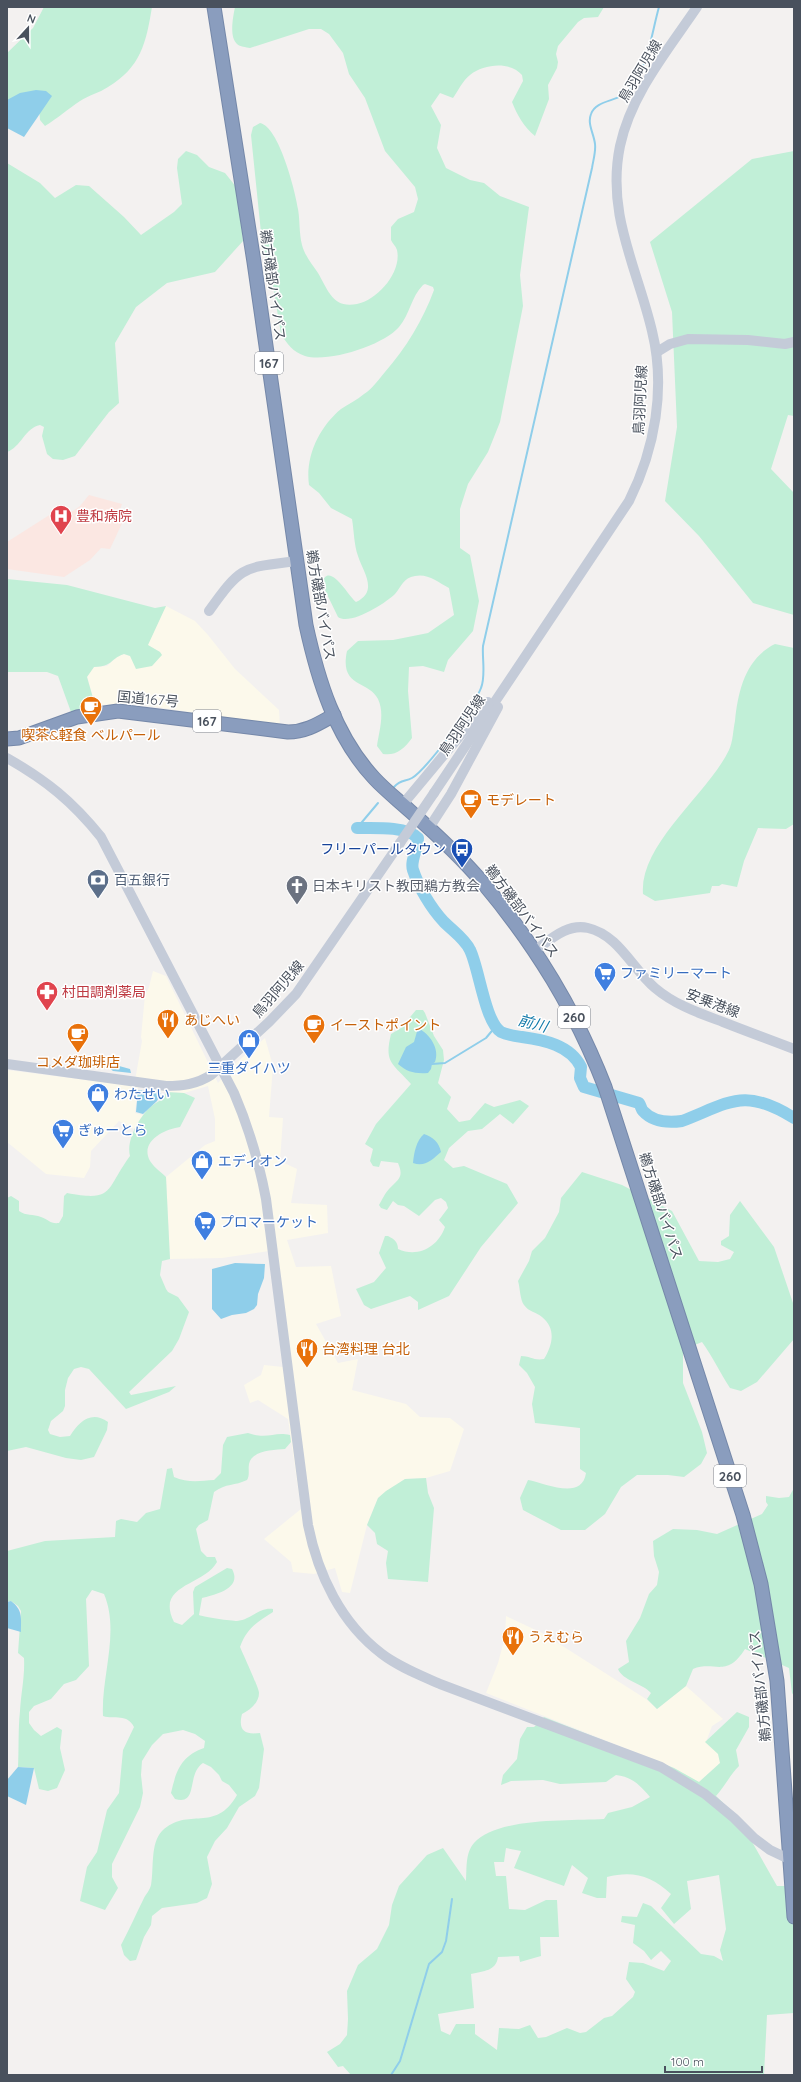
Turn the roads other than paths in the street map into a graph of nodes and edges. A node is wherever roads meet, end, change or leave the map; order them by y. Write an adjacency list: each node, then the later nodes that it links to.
1 (214, 7): 5 (highway, 鵜方磯部バイパス / 167)
2 (697, 7): 4 (main road, 鳥羽阿児線)
3 (794, 342): 4 (main road)
4 (656, 352): 7 (main road, 鳥羽阿児線)
5 (297, 561): 6 (main road); 8 (highway, 鵜方磯部バイパス / 167)
6 (209, 611)
7 (522, 663): 11 (main road); 12 (main road); 16 (main road, 鳥羽阿児線, bridge)
8 (334, 715): 9 (highway, 国道167号 / 167); 11 (highway, 鵜方磯部バイパス / 260)
9 (7, 740)
10 (7, 758): 16 (main road)
11 (403, 804): 12 (highway, 鵜方磯部バイパス / 260)
12 (429, 828): 13 (highway, 鵜方磯部バイパス / 260)
13 (534, 951): 14 (main road, 安乗港線); 17 (highway, 鵜方磯部バイパス / 260)
14 (794, 1049)
15 (7, 1064): 16 (main road, 鳥羽阿児線)
16 (220, 1067): 17 (main road)
17 (789, 1860): 18 (highway, 260)
18 (794, 1917)

